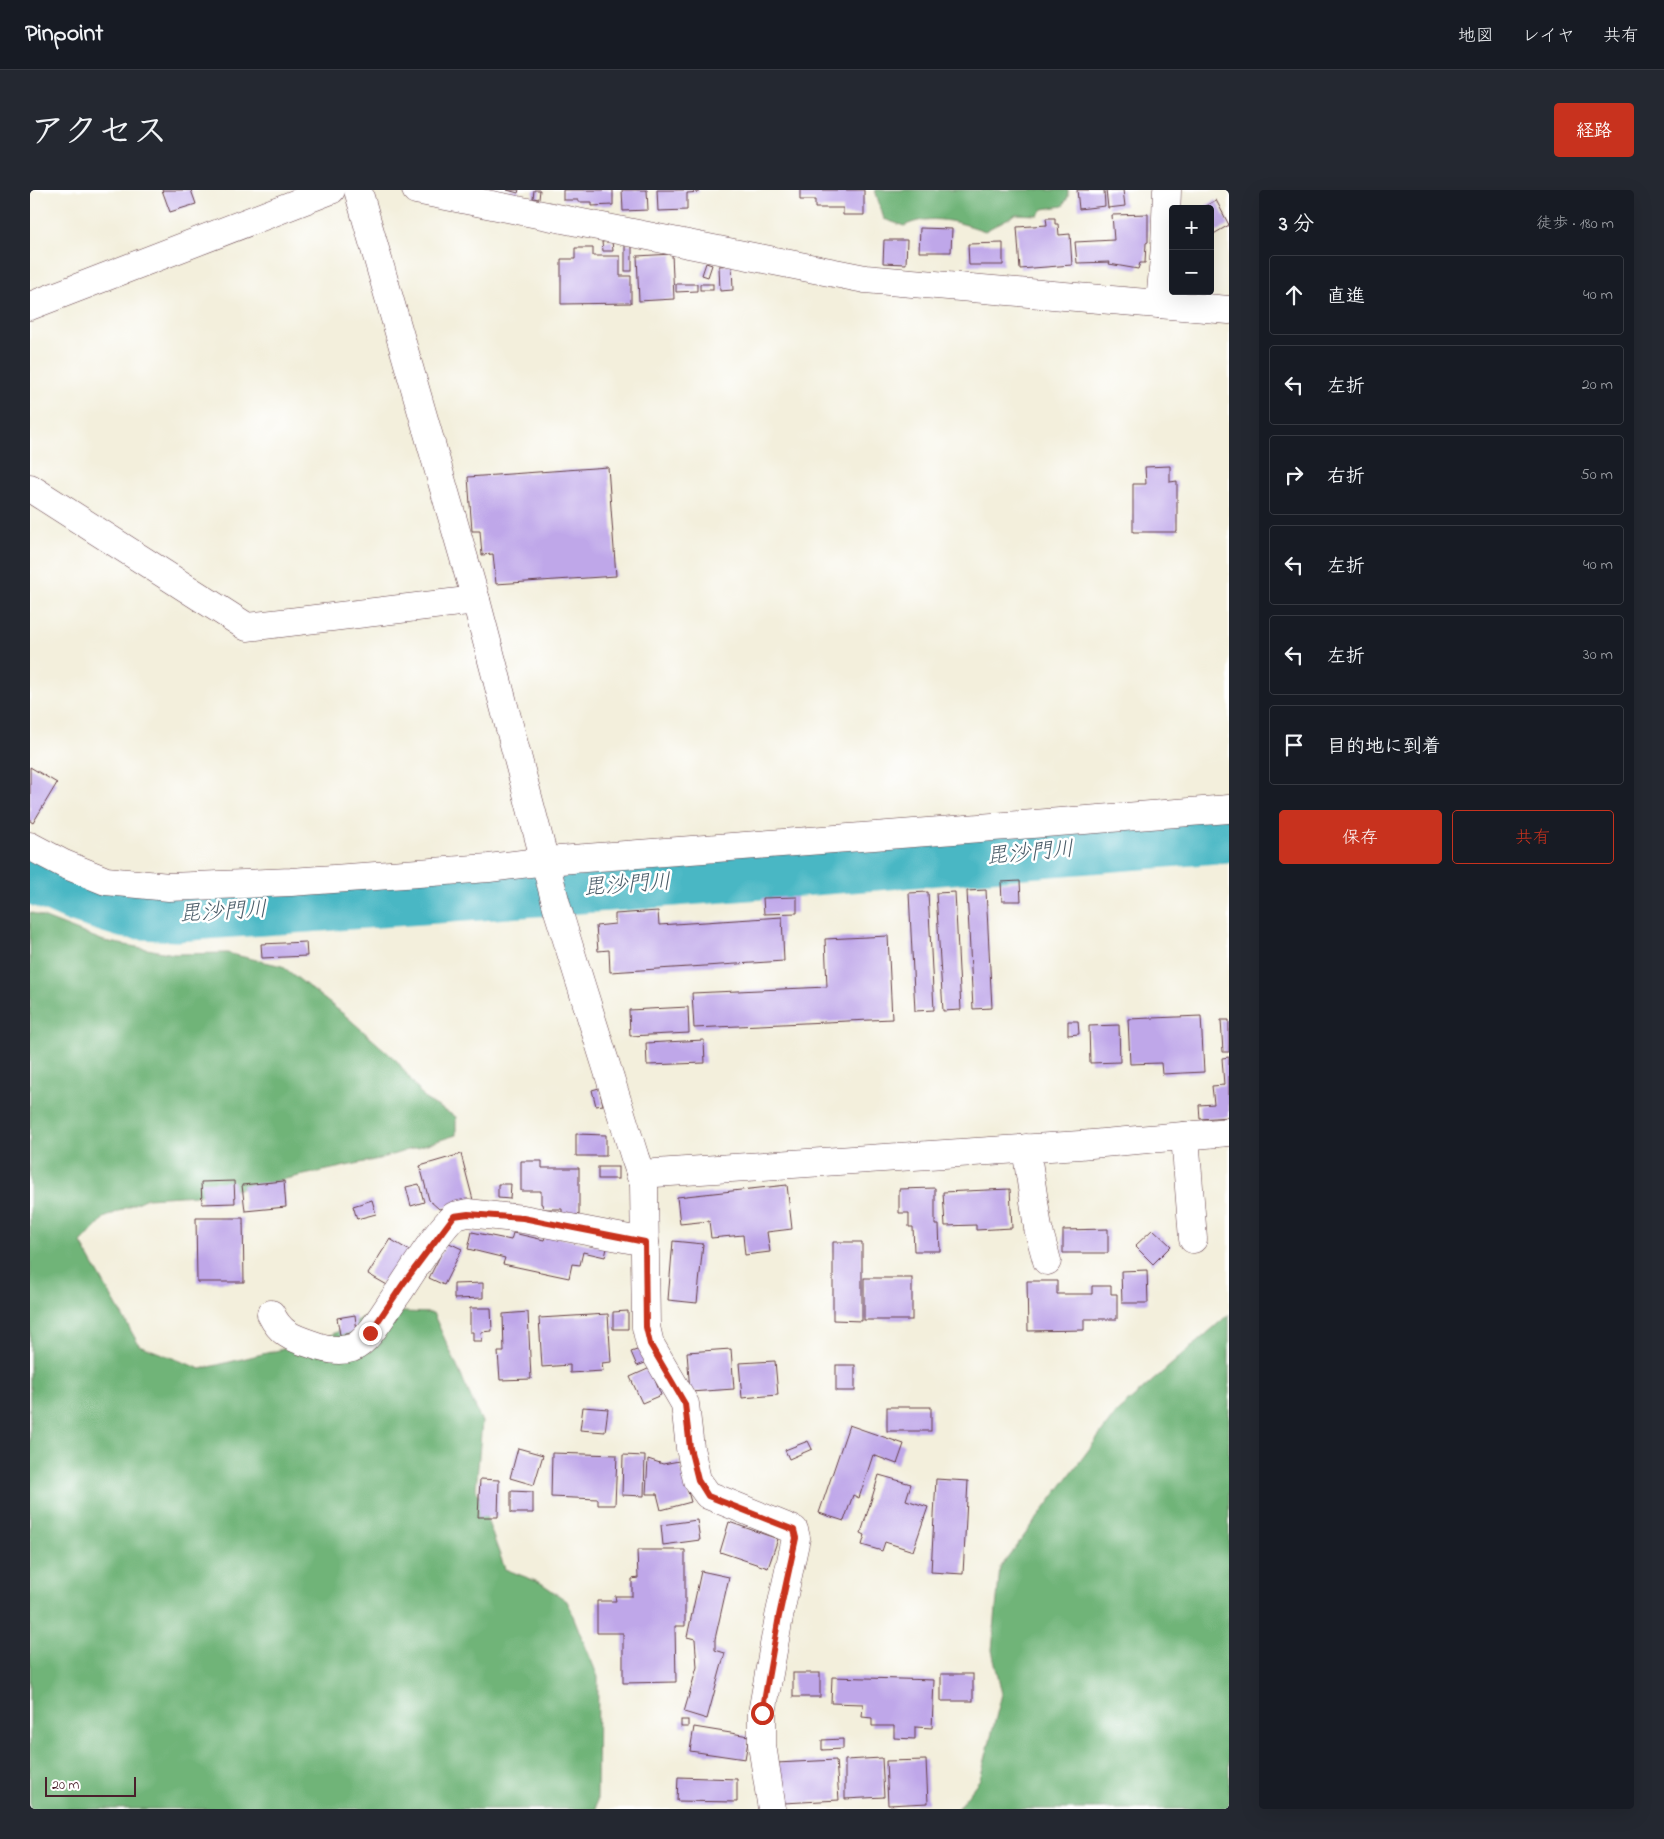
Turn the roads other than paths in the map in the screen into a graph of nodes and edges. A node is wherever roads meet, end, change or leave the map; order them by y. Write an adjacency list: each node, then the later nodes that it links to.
1 (331, 190): 6 (street)
2 (358, 190): 9 (street)
3 (416, 190): 5 (street)
4 (1167, 190): 5 (street)
5 (1160, 304): 7 (street)
6 (30, 306)
7 (1229, 310)
8 (30, 488): 9 (street)
9 (476, 600): 12 (street)
10 (1229, 809): 12 (street)
11 (30, 846): 12 (street)
12 (546, 861): 16 (street)
13 (1229, 1132): 14 (street)
14 (1185, 1136): 15 (street); 17 (street)
15 (1026, 1148): 16 (street); 19 (street)
16 (640, 1174): 18 (street)
17 (1193, 1239)
18 (645, 1242): 20 (street); 21 (street)
19 (1047, 1261)
20 (271, 1314)
21 (772, 1809)

